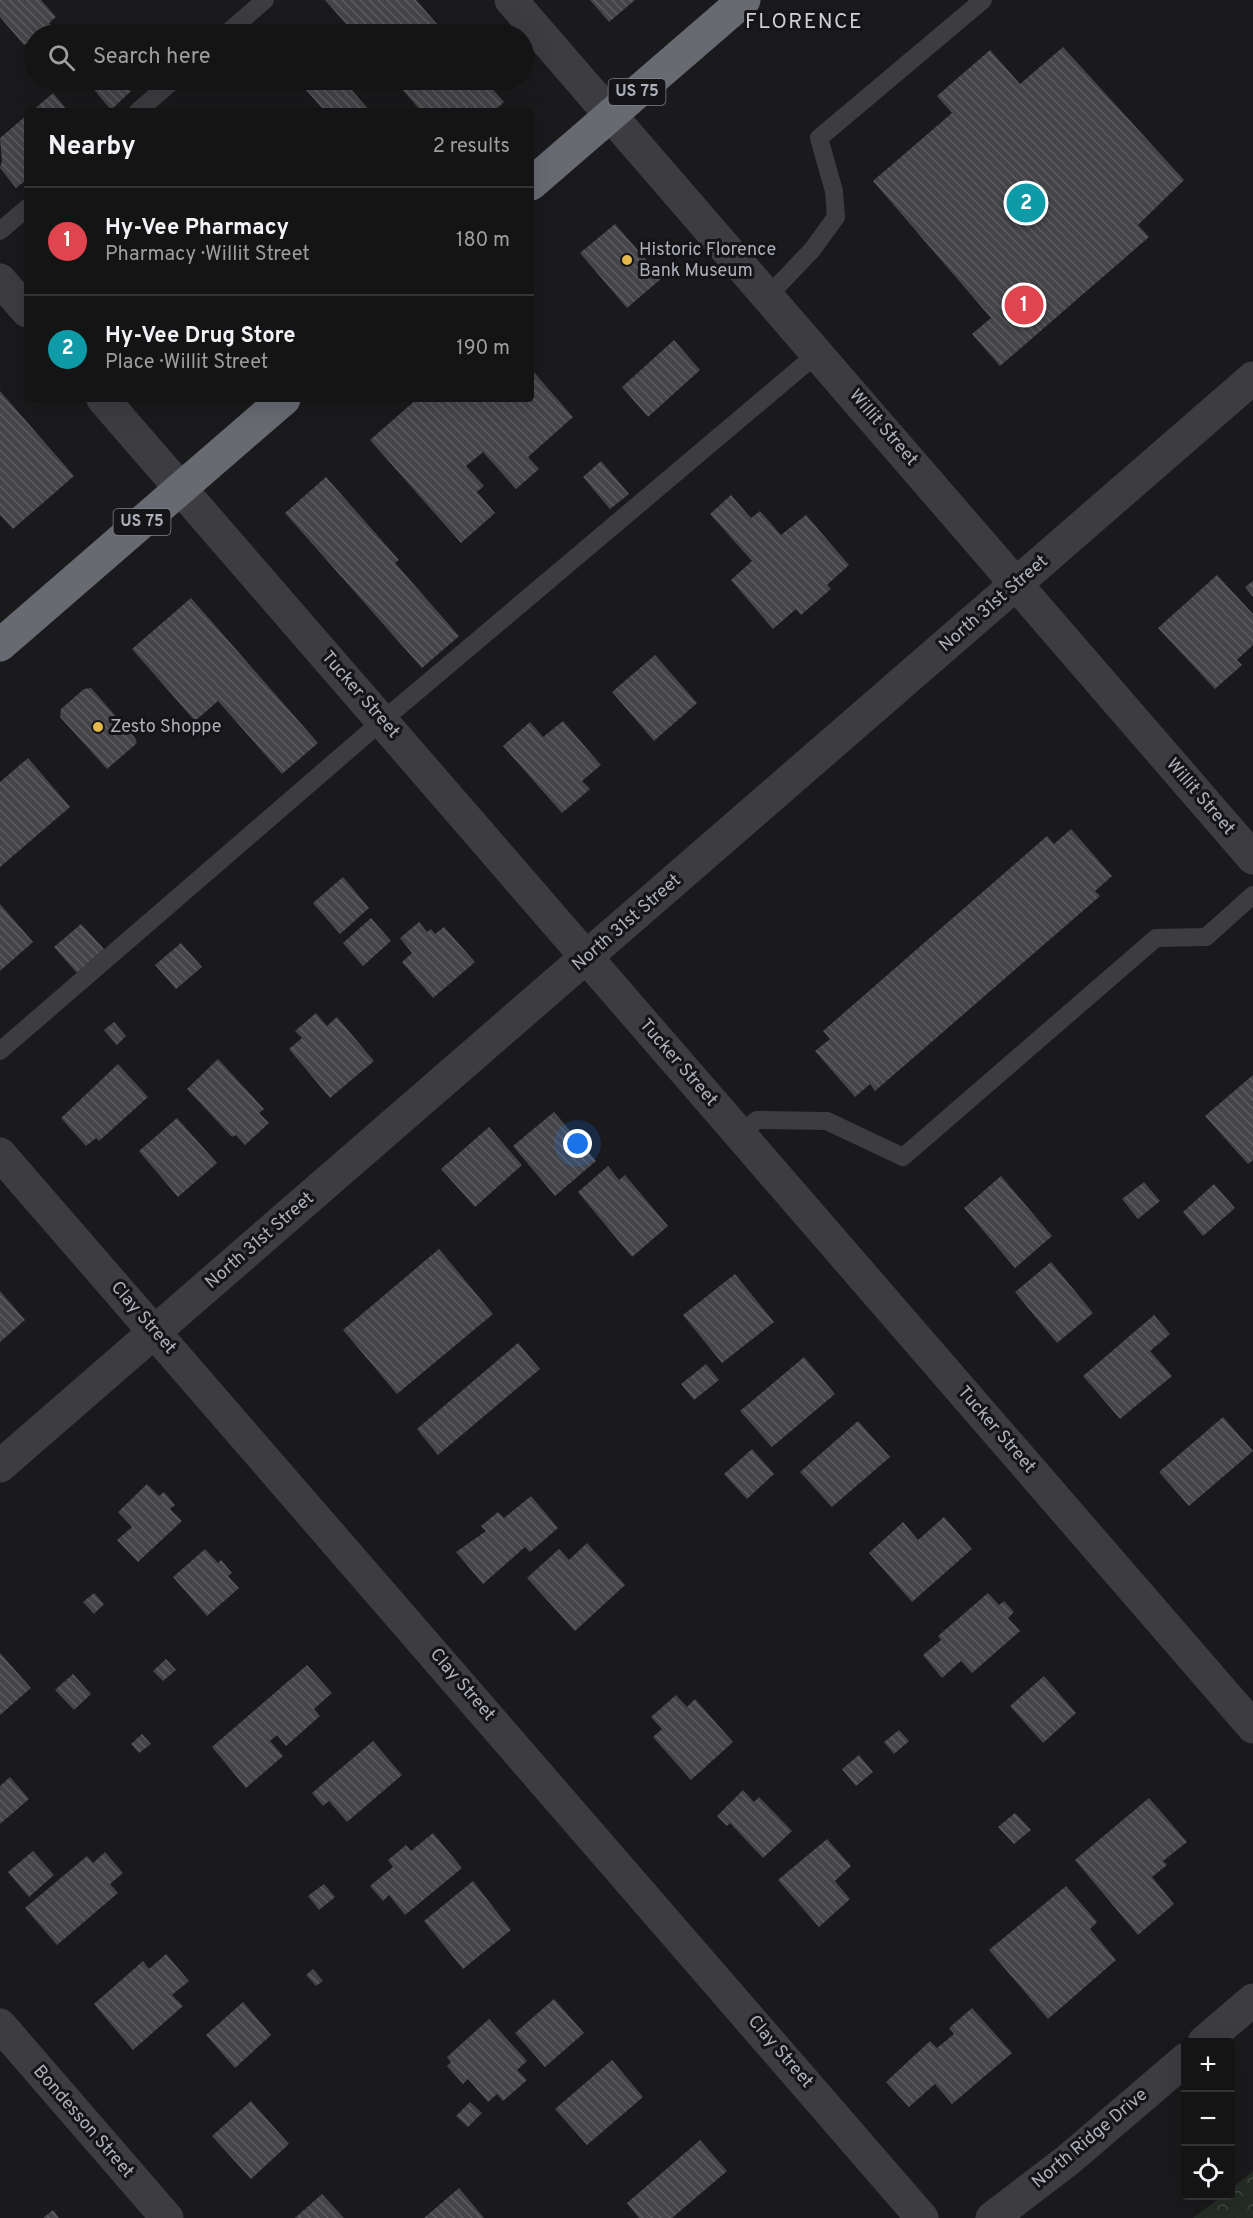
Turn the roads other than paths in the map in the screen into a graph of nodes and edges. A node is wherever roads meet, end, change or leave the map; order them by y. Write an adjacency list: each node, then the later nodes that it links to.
1 (265, 0): 5 (lane)
2 (511, 0): 6 (street, Willit Street)
3 (983, 0): 15 (lane)
4 (731, 4): 10 (highway, US 75)
5 (237, 24)
6 (531, 24)
7 (534, 27): 10 (street, Willit Street)
8 (162, 90): 9 (lane)
9 (141, 108)
10 (610, 116): 11 (highway, US 75); 15 (street, Willit Street)
11 (534, 181)
12 (24, 211): 13 (lane)
13 (0, 231)
14 (0, 280): 16 (street)
15 (768, 296): 17 (street, Willit Street)
16 (24, 308)
17 (818, 353): 22 (street, Willit Street); 24 (lane)
18 (1253, 378): 22 (street, North 31st Street)
19 (106, 402): 21 (street, Tucker Street)
20 (281, 402): 21 (highway, US 75)
21 (181, 489): 23 (highway, US 75); 24 (street, Tucker Street)
22 (1018, 583): 25 (street, Willit Street); 27 (street, North 31st Street)
23 (0, 645)
24 (382, 721): 27 (street, Tucker Street); 28 (lane)
25 (1253, 858)
26 (1253, 895): 29 (lane)
27 (587, 958): 29 (street, Tucker Street); 31 (street, North 31st Street)
28 (0, 1050)
29 (740, 1134): 33 (street, Tucker Street)
30 (0, 1154): 31 (street, Clay Street)
31 (154, 1332): 32 (street, North 31st Street); 39 (street, Clay Street)
32 (0, 1466)
33 (1253, 1727)
34 (1253, 2000): 36 (street)
35 (0, 2025): 38 (street, Bondesson Street)
36 (1210, 2038)
37 (1181, 2062): 40 (street, North Ridge Drive)
38 (167, 2218)
39 (922, 2218)
40 (992, 2218)

